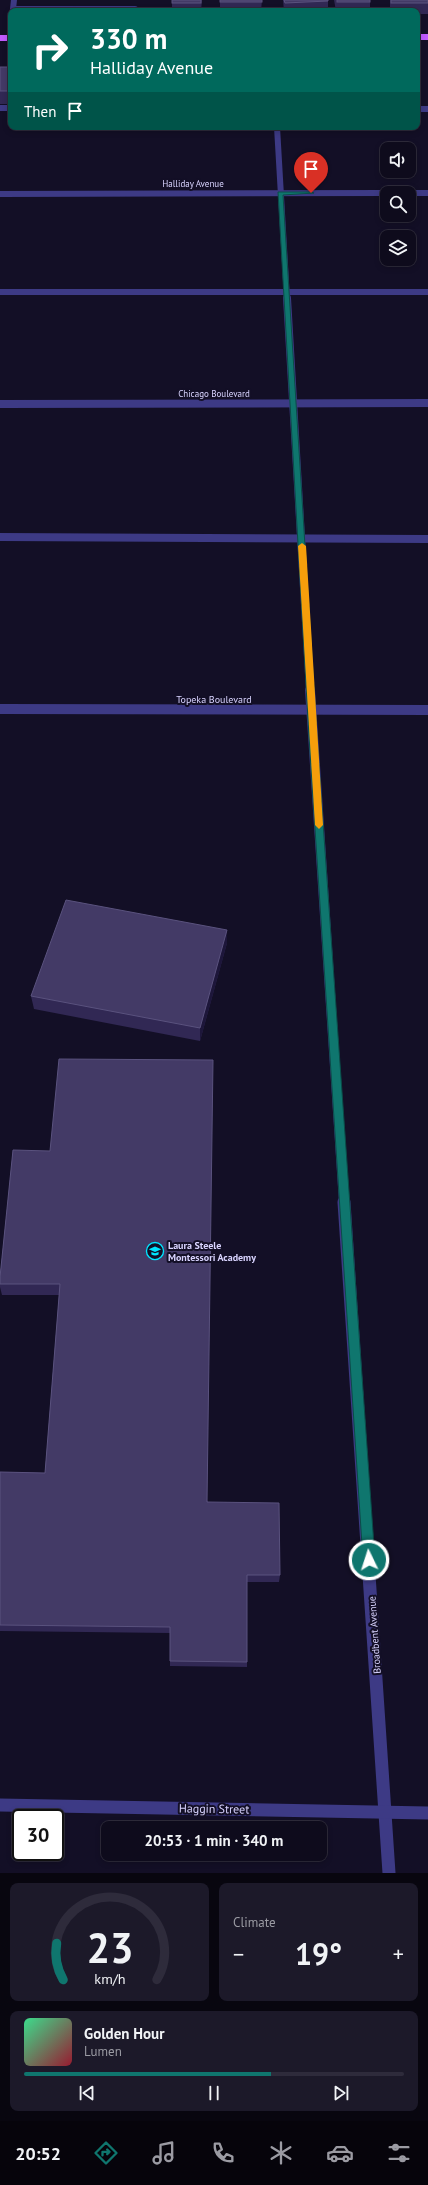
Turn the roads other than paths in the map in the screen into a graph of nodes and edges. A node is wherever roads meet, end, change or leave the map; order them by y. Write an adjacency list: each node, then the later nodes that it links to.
1 (277, 130): 2 (street, Broadbent Avenue)
2 (280, 193): 3 (street, Halliday Avenue); 6 (street, Halliday Avenue); 8 (street, Broadbent Avenue)
3 (380, 193)
4 (416, 193): 5 (street)
5 (428, 193)
6 (0, 194)
7 (0, 292): 8 (street)
8 (286, 292): 9 (street); 10 (street, Broadbent Avenue)
9 (428, 292)
10 (294, 403): 11 (street, Chicago Boulevard); 12 (street, Chicago Boulevard); 14 (street, Broadbent Avenue)
11 (428, 403)
12 (0, 404)
13 (0, 537): 14 (street)
14 (302, 538): 15 (street); 17 (street, Broadbent Avenue)
15 (428, 539)
16 (0, 709): 17 (street, Topeka Boulevard)
17 (312, 710): 18 (street, Topeka Boulevard); 20 (street, Broadbent Avenue)
18 (428, 710)
19 (0, 1806): 20 (street, Haggin Street)
20 (385, 1812): 21 (street, Haggin Street); 22 (street, Broadbent Avenue)
21 (428, 1813)
22 (389, 1873)

